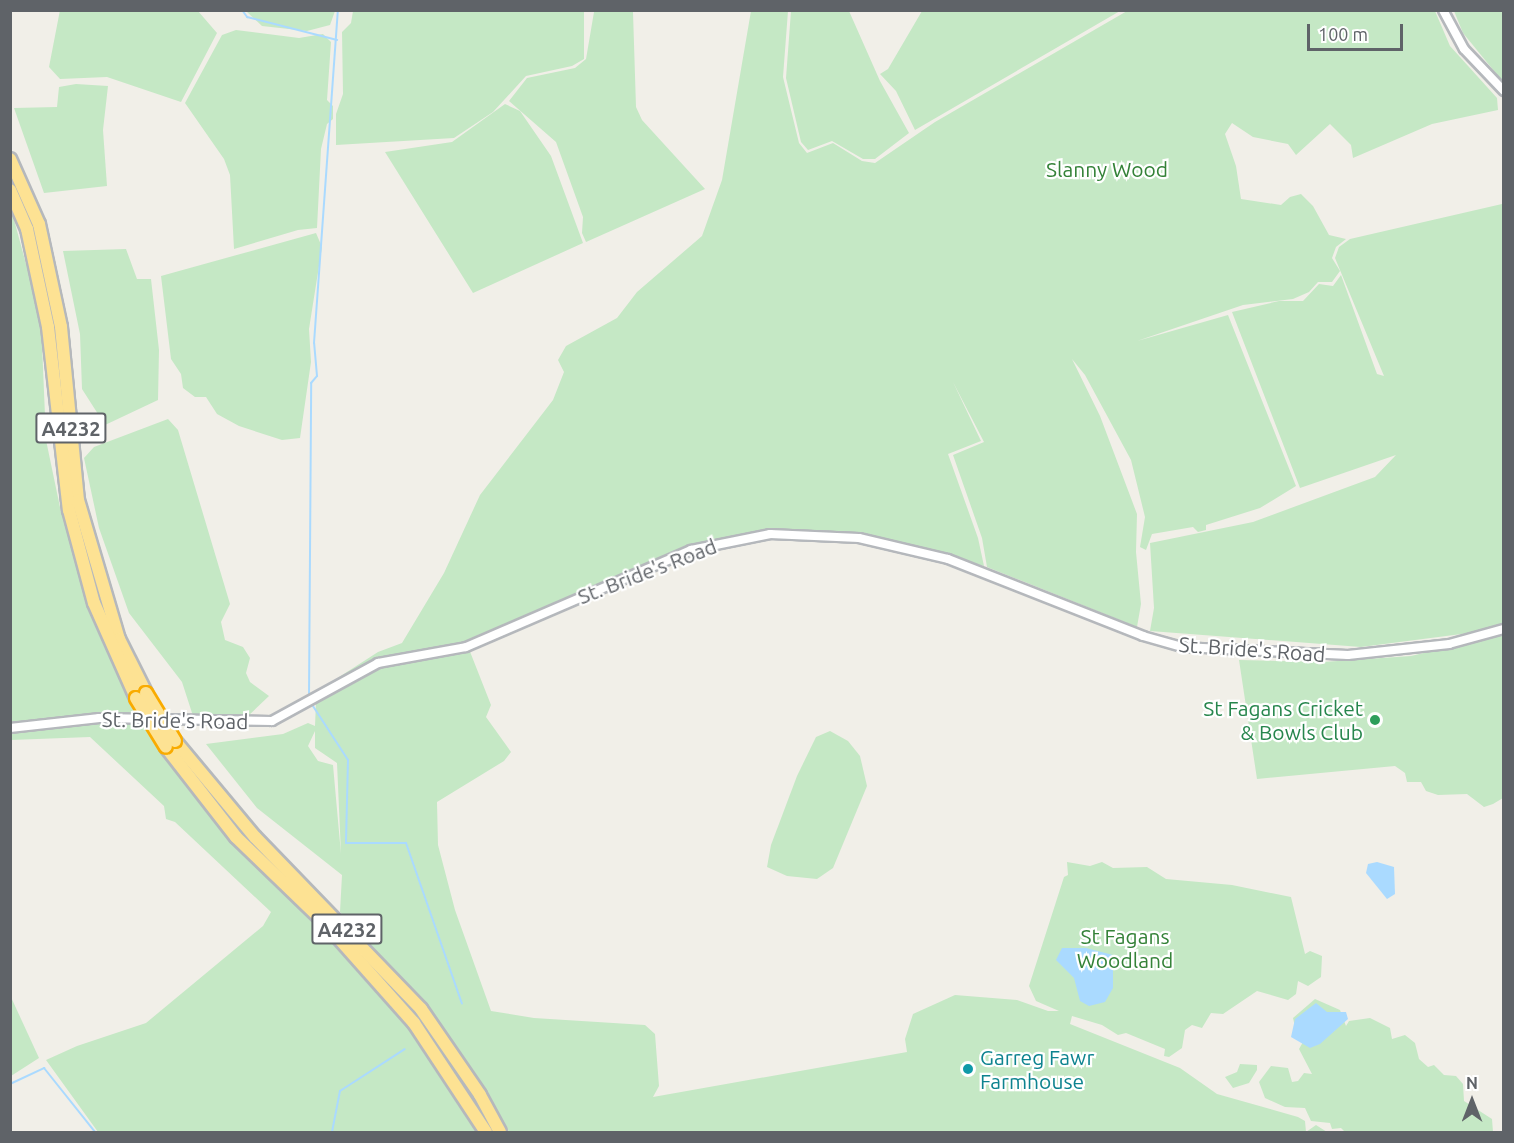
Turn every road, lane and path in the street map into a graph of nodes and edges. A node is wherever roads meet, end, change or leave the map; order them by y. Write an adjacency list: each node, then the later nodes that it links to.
1 (1443, 10): 2 (street)
2 (1503, 91)
3 (10, 159): 6 (highway, A4232)
4 (10, 190): 6 (highway, A4232)
5 (1503, 628): 7 (street, St. Bride's Road)
6 (141, 695): 8 (highway, A4232, bridge)
7 (10, 728)
8 (171, 744): 9 (highway, A4232); 10 (highway, A4232)
9 (486, 1132)
10 (500, 1132)

